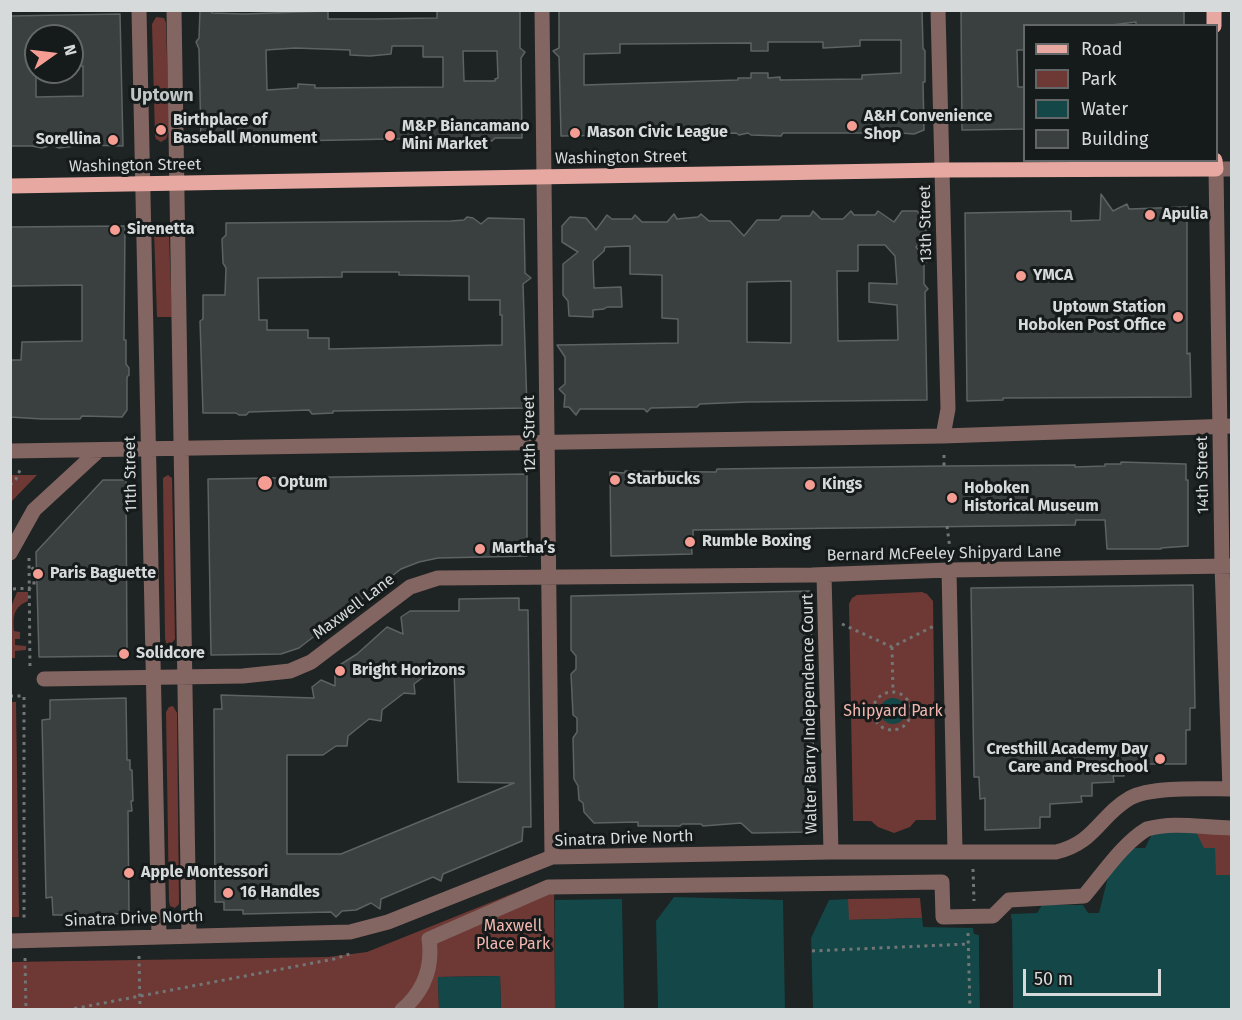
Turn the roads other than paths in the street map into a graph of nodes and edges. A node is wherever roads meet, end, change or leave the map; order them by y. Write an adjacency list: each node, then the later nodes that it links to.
1 (139, 10): 9 (street, 11th Street)
2 (174, 10): 10 (street)
3 (542, 10): 8 (street, 12th Street)
4 (938, 10): 7 (street, 13th Street)
5 (1216, 165): 6 (street, Washington Street); 7 (main road, Washington Street); 12 (street, 14th Street)
6 (1232, 169)
7 (943, 170): 8 (main road, Washington Street); 14 (street, 13th Street)
8 (544, 177): 10 (main road, Washington Street); 15 (street, 12th Street)
9 (144, 183): 10 (main road, Washington Street); 11 (main road, Washington Street); 16 (street, 11th Street)
10 (177, 183): 17 (street)
11 (10, 186)
12 (1225, 286): 13 (street, 14th Street)
13 (1226, 427): 14 (street); 21 (street, 14th Street)
14 (943, 436): 15 (street)
15 (548, 442): 17 (street); 24 (street, 12th Street)
16 (148, 448): 17 (street); 19 (street); 26 (street, 11th Street)
17 (181, 448): 25 (street)
18 (10, 451): 19 (street)
19 (98, 451): 20 (street)
20 (10, 553)
21 (1227, 566): 22 (street, Bernard McFeeley Shipyard Lane); 28 (street, 14th Street)
22 (949, 570): 23 (street, Bernard McFeeley Shipyard Lane); 31 (street)
23 (824, 575): 24 (street, Bernard McFeeley Shipyard Lane); 30 (street, Walter Barry Independence Court)
24 (550, 576): 25 (street, Maxwell Lane); 32 (street, 12th Street)
25 (184, 676): 26 (street, Maxwell Lane); 33 (street)
26 (154, 677): 27 (street, Maxwell Lane); 34 (street, 11th Street)
27 (44, 679)
28 (1231, 789): 31 (street, Sinatra Drive North)
29 (1232, 828): 36 (street)
30 (831, 852): 31 (street, Sinatra Drive North); 32 (street, Sinatra Drive North)
31 (955, 852)
32 (552, 857): 33 (street, Sinatra Drive North)
33 (189, 935): 34 (street, Sinatra Drive North)
34 (159, 937): 35 (street, Sinatra Drive North)
35 (10, 941)
36 (402, 1010)

